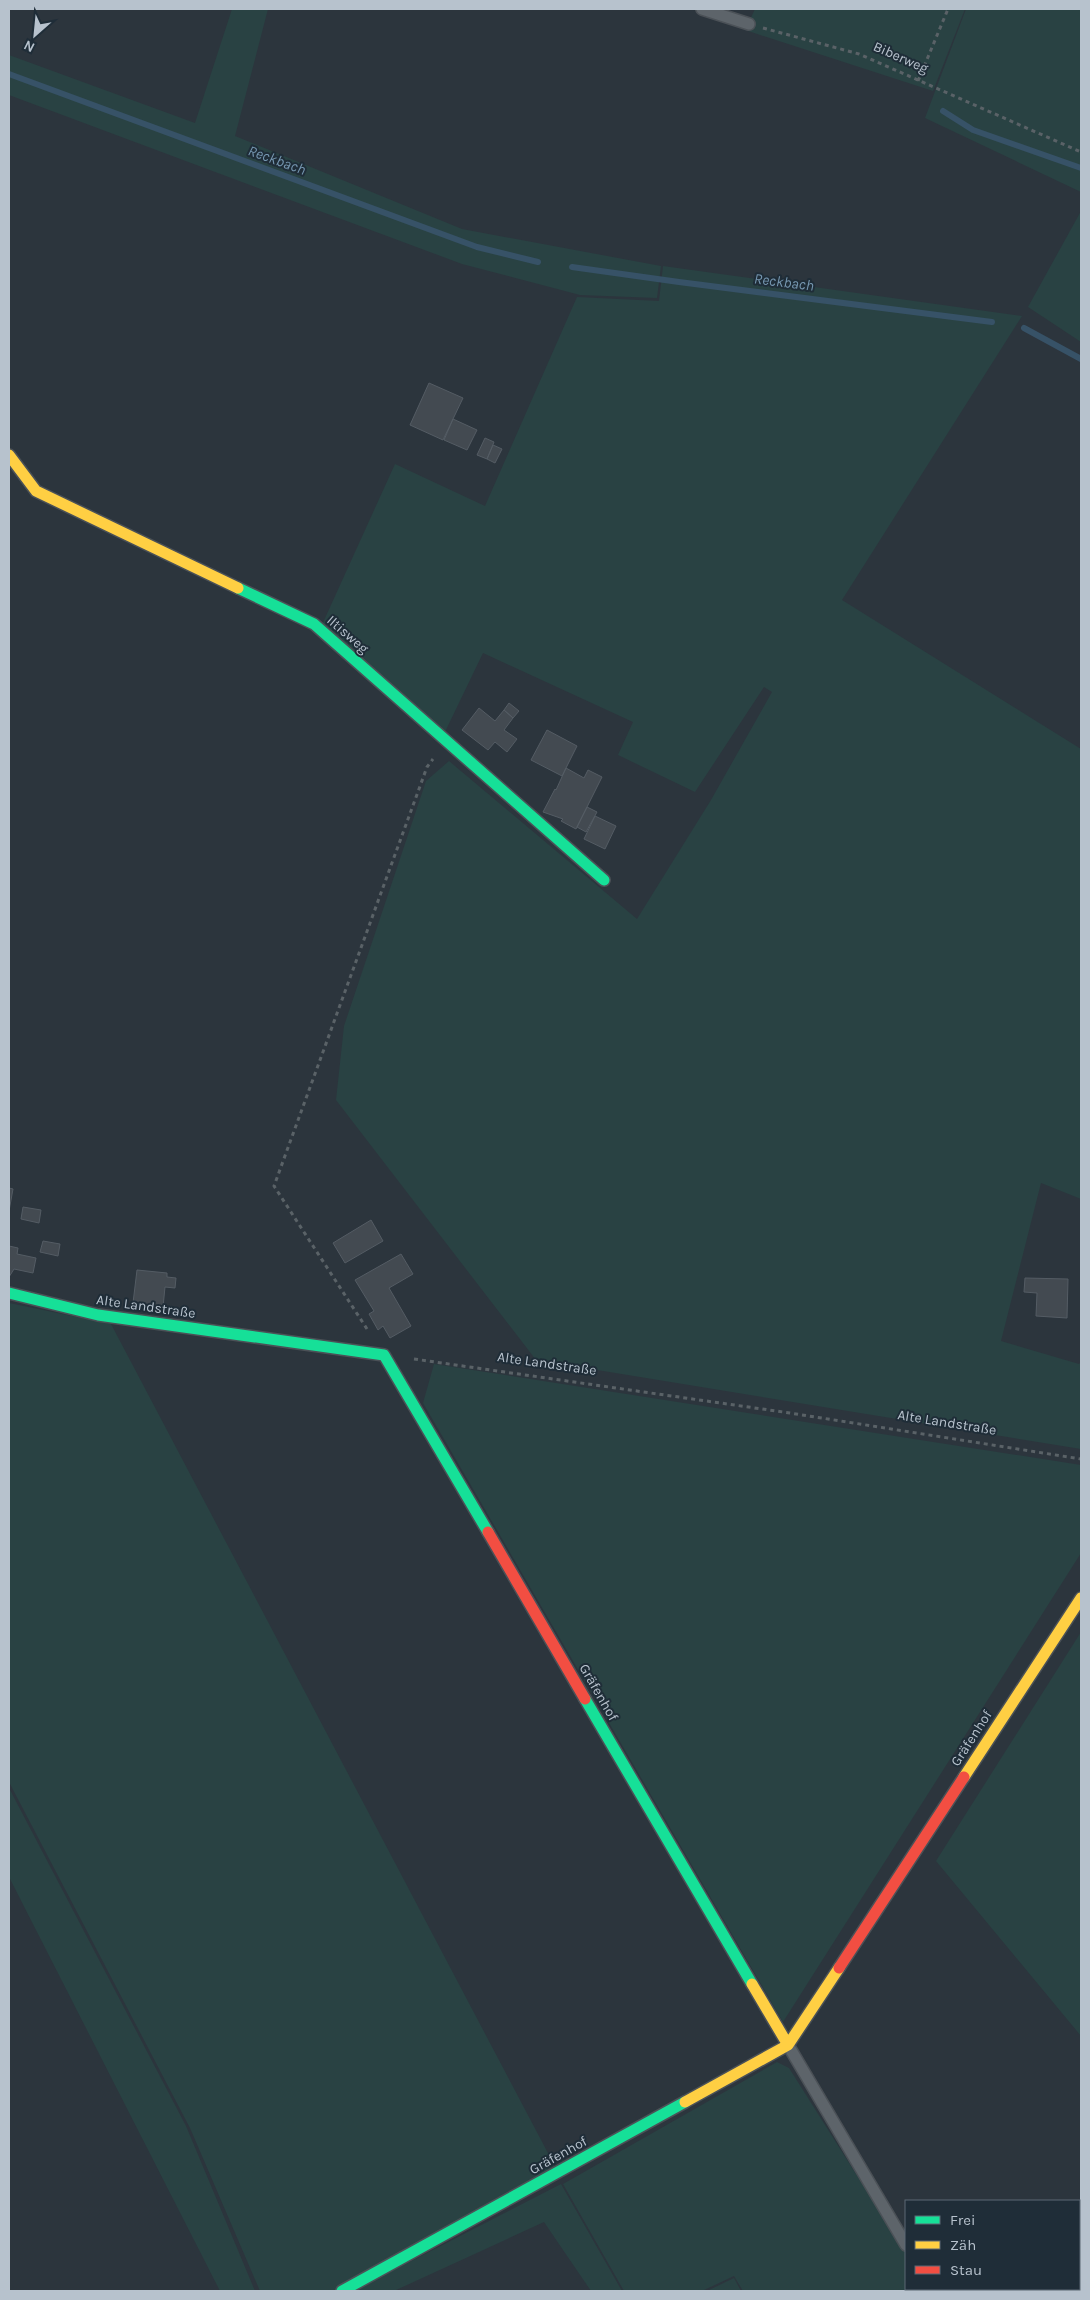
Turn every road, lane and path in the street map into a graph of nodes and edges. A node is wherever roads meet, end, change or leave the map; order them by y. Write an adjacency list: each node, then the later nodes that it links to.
1 (702, 9): 3 (lane)
2 (948, 9): 4 (path)
3 (749, 24): 4 (path, Biberweg)
4 (918, 81): 5 (path, Biberweg)
5 (1081, 152)
6 (9, 455): 7 (street, Iltisweg)
7 (446, 741): 8 (street, Iltisweg); 10 (path)
8 (604, 880)
9 (9, 1293): 11 (street, Alte Landstraße)
10 (368, 1330)
11 (384, 1354): 15 (street, Gräfenhof)
12 (413, 1359): 13 (path, Alte Landstraße)
13 (1081, 1459)
14 (1081, 1598): 15 (street, Gräfenhof)
15 (788, 2045): 16 (lane, Gräfenhof); 17 (street, Gräfenhof)
16 (905, 2243)
17 (342, 2291)

